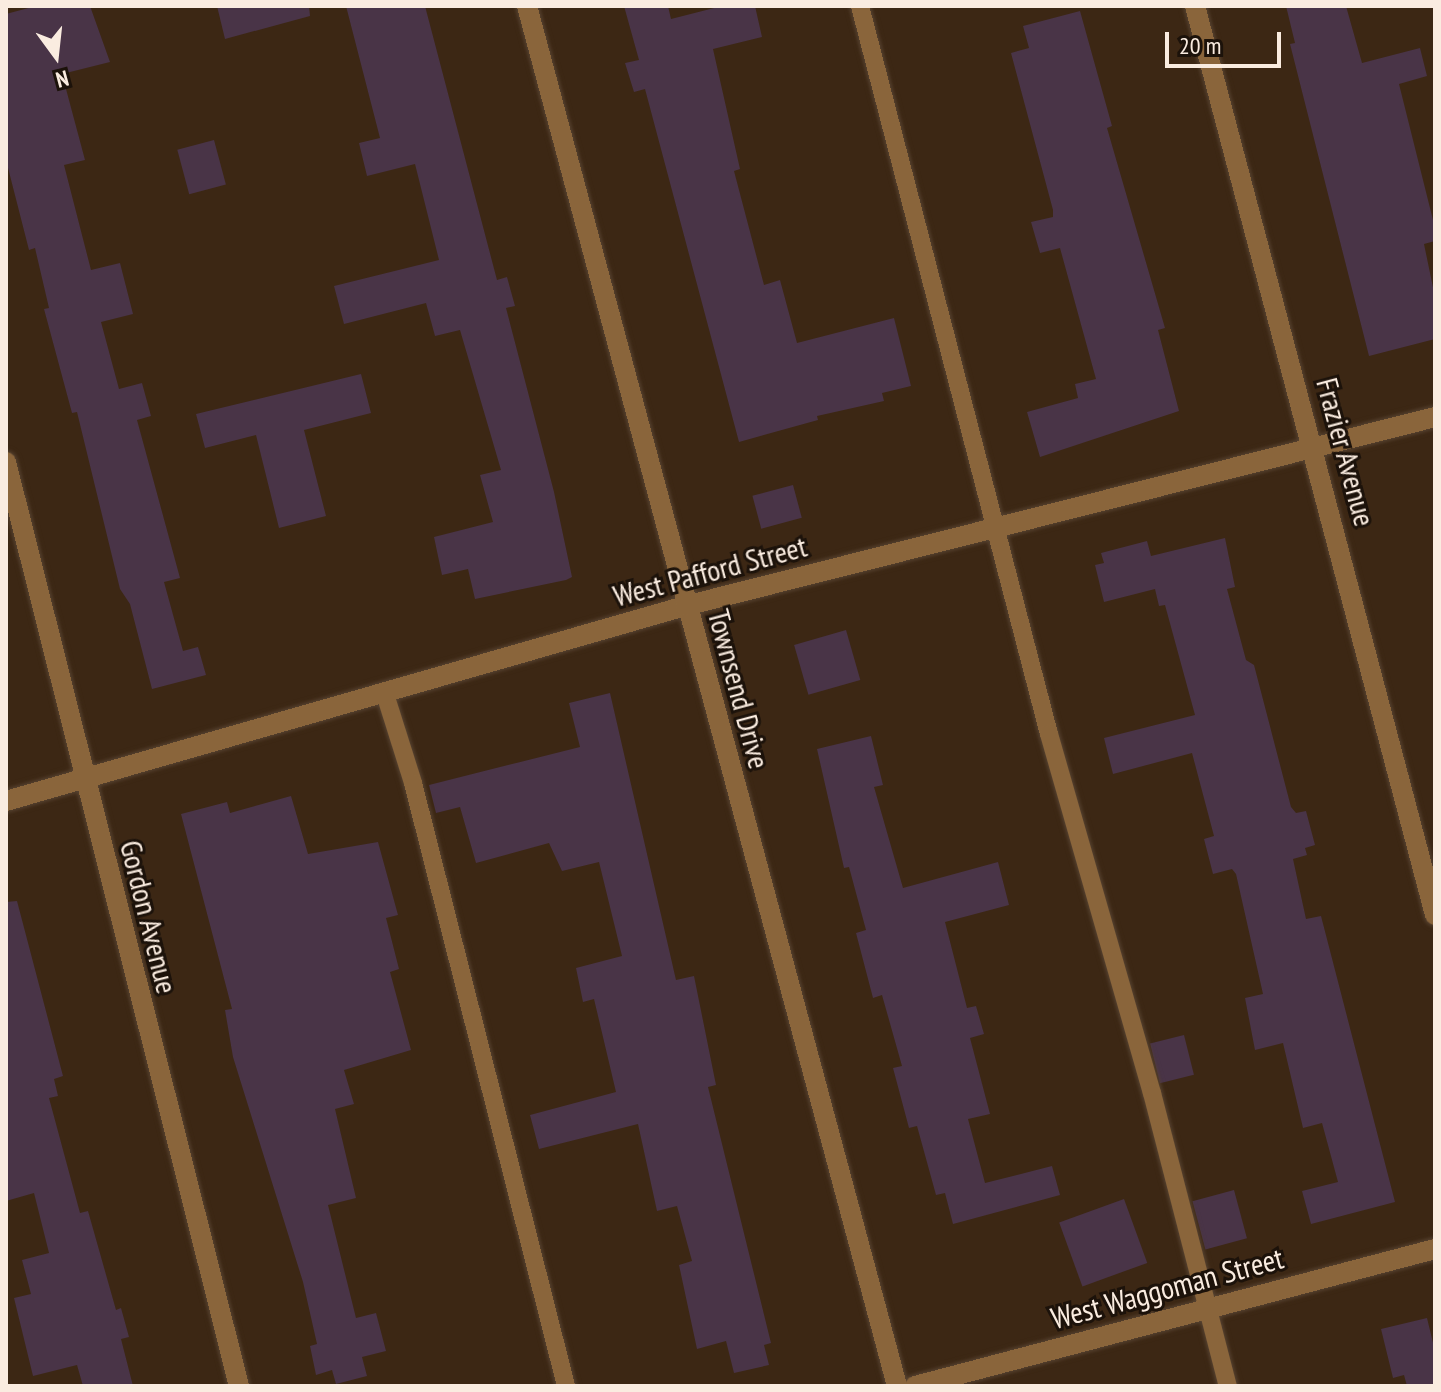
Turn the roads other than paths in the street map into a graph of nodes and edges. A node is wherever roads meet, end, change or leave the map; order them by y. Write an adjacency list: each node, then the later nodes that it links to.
1 (527, 6): 8 (street, Townsend Drive)
2 (860, 6): 7 (lane)
3 (1195, 6): 5 (street, Frazier Avenue)
4 (1435, 417): 5 (street, West Pafford Street)
5 (1315, 451): 7 (street, West Pafford Street); 12 (street, Frazier Avenue)
6 (6, 462): 10 (street, Gordon Avenue)
7 (998, 529): 8 (street, West Pafford Street); 14 (lane)
8 (685, 606): 9 (street, West Pafford Street); 17 (street, Townsend Drive)
9 (385, 694): 10 (street, West Pafford Street); 16 (lane)
10 (83, 781): 11 (street, West Pafford Street); 15 (street, Gordon Avenue)
11 (6, 801)
12 (1435, 915)
13 (1435, 1249): 14 (street, West Waggoman Street)
14 (1207, 1309): 18 (street, West Waggoman Street); 19 (lane)
15 (239, 1386)
16 (566, 1386)
17 (897, 1386)
18 (915, 1386)
19 (1228, 1386)

